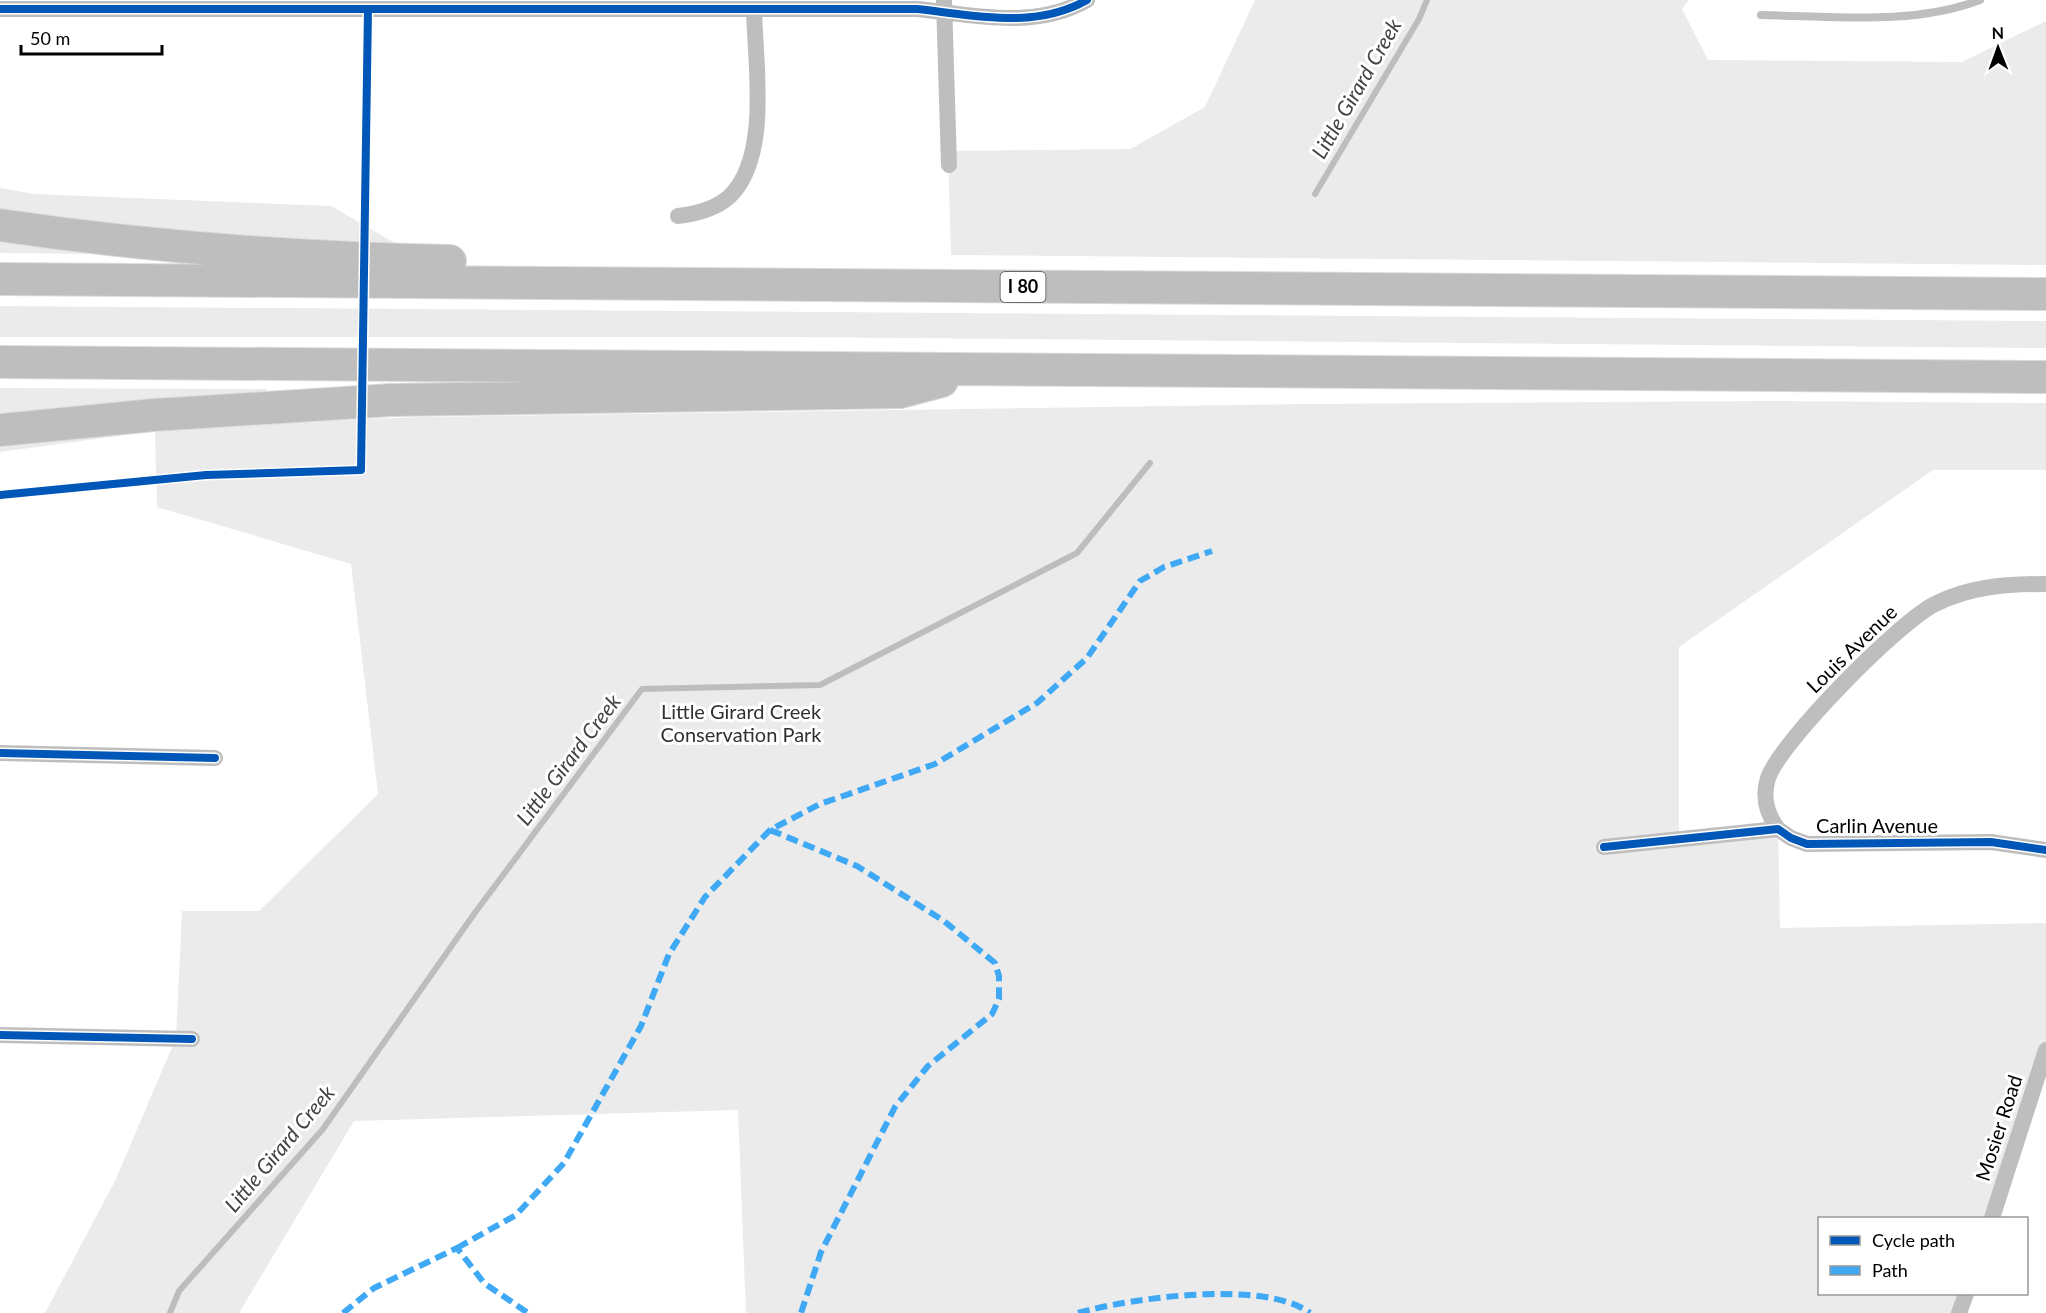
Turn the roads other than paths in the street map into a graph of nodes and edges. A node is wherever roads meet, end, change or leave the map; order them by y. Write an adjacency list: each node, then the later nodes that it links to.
1 (1087, 0): 3 (street)
2 (1980, 0): 6 (lane)
3 (945, 6): 5 (street); 7 (street)
4 (0, 9): 5 (street)
5 (754, 10): 8 (street)
6 (1761, 15)
7 (949, 165)
8 (678, 216)
9 (0, 225): 11 (highway)
10 (0, 279): 11 (highway, I 80)
11 (686, 284): 12 (highway, I 80)
12 (2046, 294)
13 (0, 362): 14 (highway)
14 (986, 369): 15 (highway); 16 (highway)
15 (2046, 376)
16 (0, 429)
17 (2046, 584): 20 (street, Louis Avenue)
18 (0, 753): 19 (street)
19 (215, 758)
20 (1778, 829): 21 (street); 22 (street, Carlin Avenue)
21 (1604, 847)
22 (2046, 850)
23 (0, 1035): 24 (street)
24 (192, 1039)
25 (2046, 1050): 26 (street, Mosier Road)
26 (1992, 1217)
27 (1965, 1295): 28 (street)
28 (1959, 1313)

